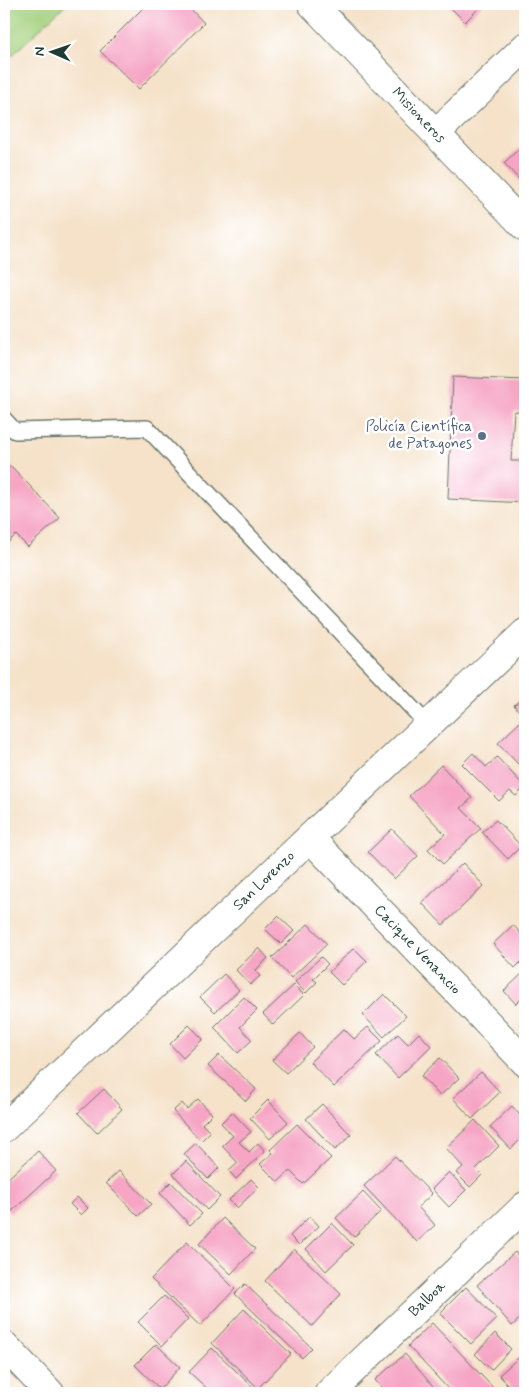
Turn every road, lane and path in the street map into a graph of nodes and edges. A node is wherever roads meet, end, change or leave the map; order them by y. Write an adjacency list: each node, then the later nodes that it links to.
1 (312, 4): 3 (street, Misioneros)
2 (525, 47): 3 (street)
3 (436, 133): 4 (street, Misioneros)
4 (525, 227)
5 (4, 419): 7 (lane)
6 (525, 633): 7 (street, San Lorenzo)
7 (428, 725): 8 (street, San Lorenzo)
8 (310, 838): 9 (street, Cacique Venancio); 10 (street, San Lorenzo)
9 (525, 1062)
10 (4, 1128)
11 (525, 1206): 14 (street, Balboa)
12 (4, 1345): 13 (street)
13 (50, 1393)
14 (329, 1393)

